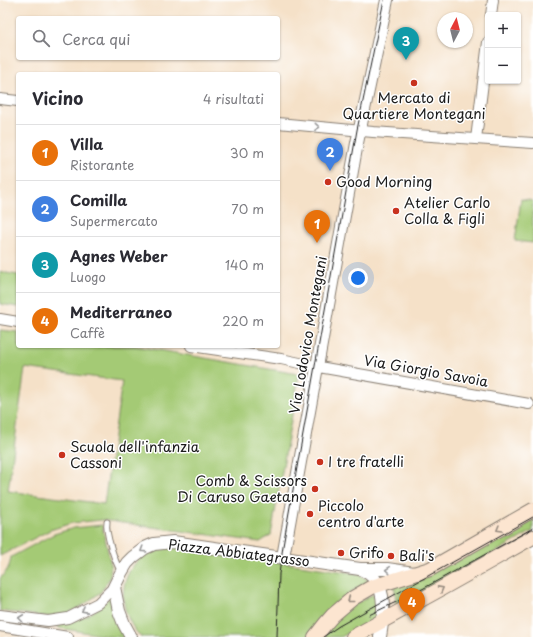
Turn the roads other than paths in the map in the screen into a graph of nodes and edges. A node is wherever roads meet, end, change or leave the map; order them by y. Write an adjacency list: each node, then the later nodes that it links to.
1 (387, 0): 8 (street, Via Lodovico Montegani)
2 (493, 0): 3 (street)
3 (491, 12)
4 (487, 48): 9 (street)
5 (0, 99): 6 (street)
6 (16, 101)
7 (280, 123): 8 (street, one-way to 8)
8 (360, 131): 9 (street); 14 (street, Via Lodovico Montegani)
9 (476, 139): 10 (street)
10 (533, 143)
11 (0, 319): 12 (street)
12 (16, 322)
13 (205, 348): 14 (street, Via Giorgio Savoia)
14 (317, 366): 15 (street, Via Giorgio Savoia); 19 (street, Via Lodovico Montegani)
15 (530, 404)
16 (533, 510): 22 (main road, one-way to 22)
17 (107, 522): 21 (lane)
18 (533, 537): 26 (main road, one-way to 18)
19 (283, 557): 20 (street, Piazza Abbiategrasso); 21 (street, Piazza Abbiategrasso, one-way to 21)
20 (360, 569): 22 (street, Piazza Abbiategrasso, one-way to 20); 23 (street, Piazza Abbiategrasso)
21 (121, 573): 24 (street, Piazza Abbiategrasso)
22 (416, 574): 23 (main road)
23 (379, 585): 26 (street); 31 (main road, one-way to 31)
24 (114, 587): 25 (street, Piazza Abbiategrasso, one-way to 25); 30 (street)
25 (0, 615)
26 (382, 621): 32 (main road); 33 (street)
27 (0, 626): 28 (street)
28 (40, 635): 29 (street)
29 (68, 637)
30 (131, 637)
31 (315, 637)
32 (353, 637)
33 (380, 637)

